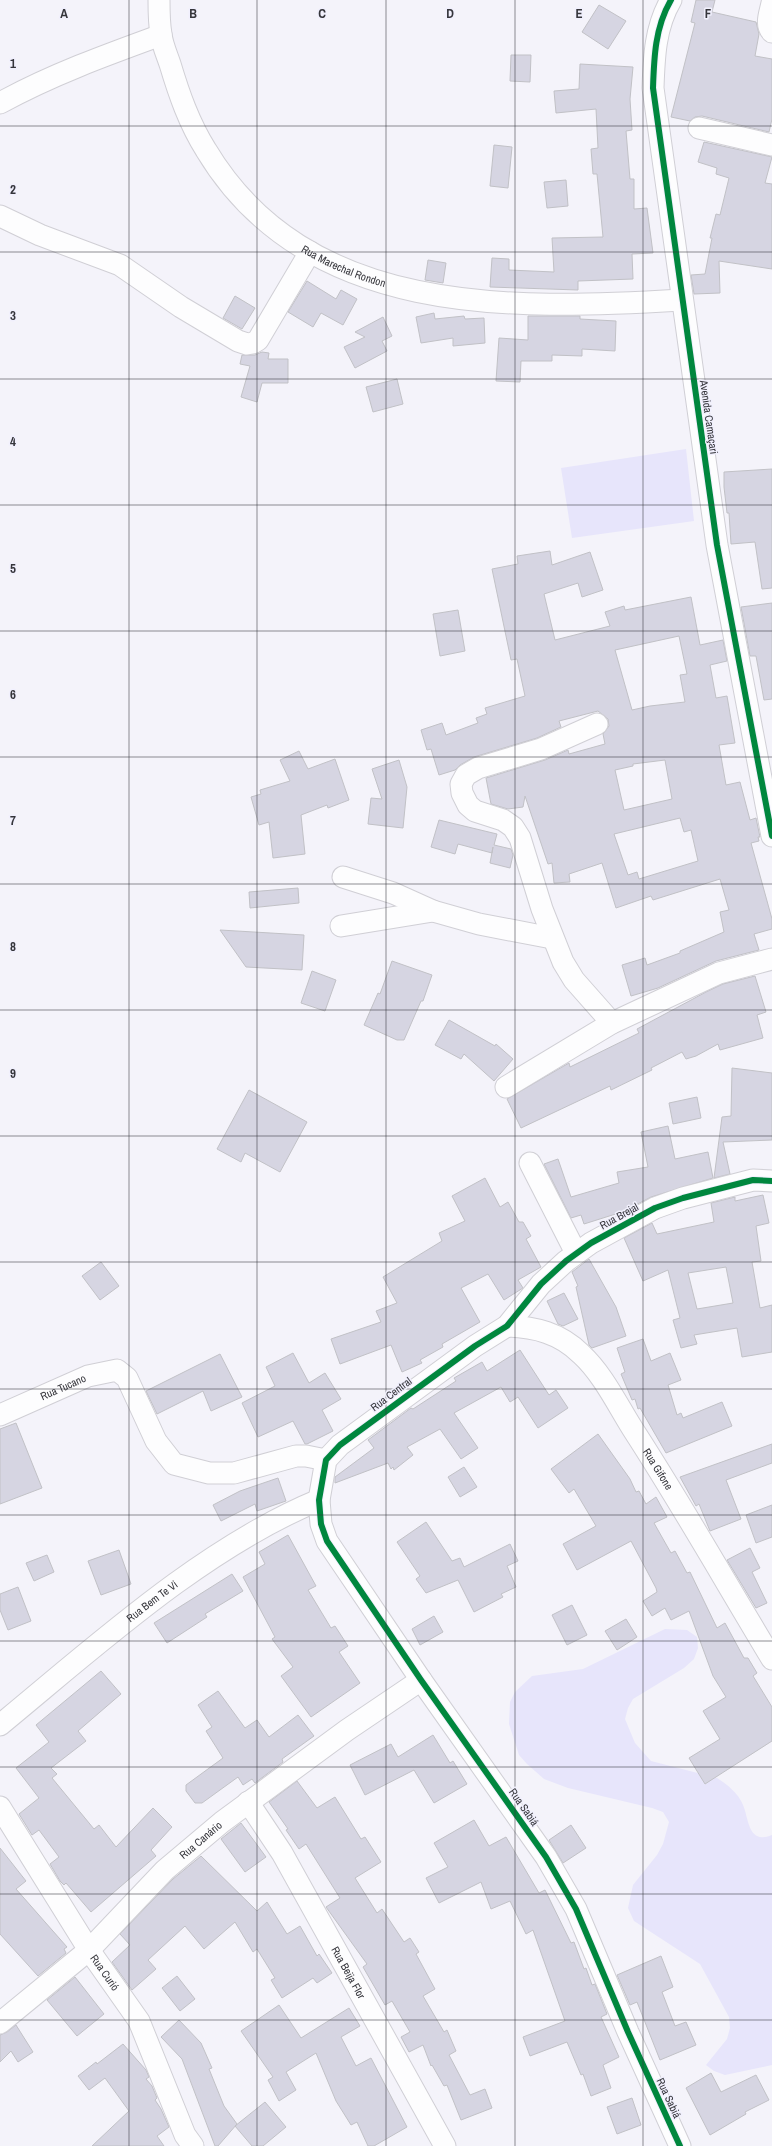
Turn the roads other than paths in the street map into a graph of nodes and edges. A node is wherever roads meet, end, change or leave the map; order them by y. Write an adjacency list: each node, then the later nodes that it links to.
1 (158, 0): 5 (street, Rua Marechal Rondon)
2 (671, 0): 11 (street, Avenida Camaçari)
3 (772, 3): 4 (street)
4 (772, 32)
5 (161, 35): 6 (street); 10 (street, Rua Marechal Rondon)
6 (0, 102)
7 (699, 128): 8 (street)
8 (772, 145)
9 (0, 216): 10 (street)
10 (310, 252): 11 (street, Rua Marechal Rondon)
11 (682, 300): 13 (street, Avenida Camaçari)
12 (597, 724): 17 (street)
13 (772, 836)
14 (343, 877): 15 (street)
15 (433, 911): 16 (street); 17 (street)
16 (341, 926)
17 (552, 938): 19 (street)
18 (772, 959): 19 (street)
19 (612, 1023): 20 (street)
20 (506, 1087)
21 (530, 1163): 23 (street)
22 (772, 1181): 23 (street, Rua Brejal)
23 (576, 1254): 24 (street, Rua Brejal)
24 (507, 1326): 26 (street, Rua Central); 28 (street, Rua Gifone)
25 (0, 1415): 26 (street, Rua Tucano)
26 (326, 1460): 27 (street)
27 (319, 1500): 29 (street, Rua Sabiá); 30 (street, Rua Bem Te Vi)
28 (772, 1658)
29 (421, 1680): 31 (street, Rua Canário); 37 (street, Rua Sabiá)
30 (0, 1725)
31 (248, 1802): 33 (street, Rua Canário); 36 (street, Rua Beija Flor)
32 (0, 1807): 33 (street, Rua Curió)
33 (89, 1950): 34 (street, Rua Canário); 35 (street, Rua Curió)
34 (0, 2024)
35 (185, 2142)
36 (445, 2146)
37 (680, 2146)

